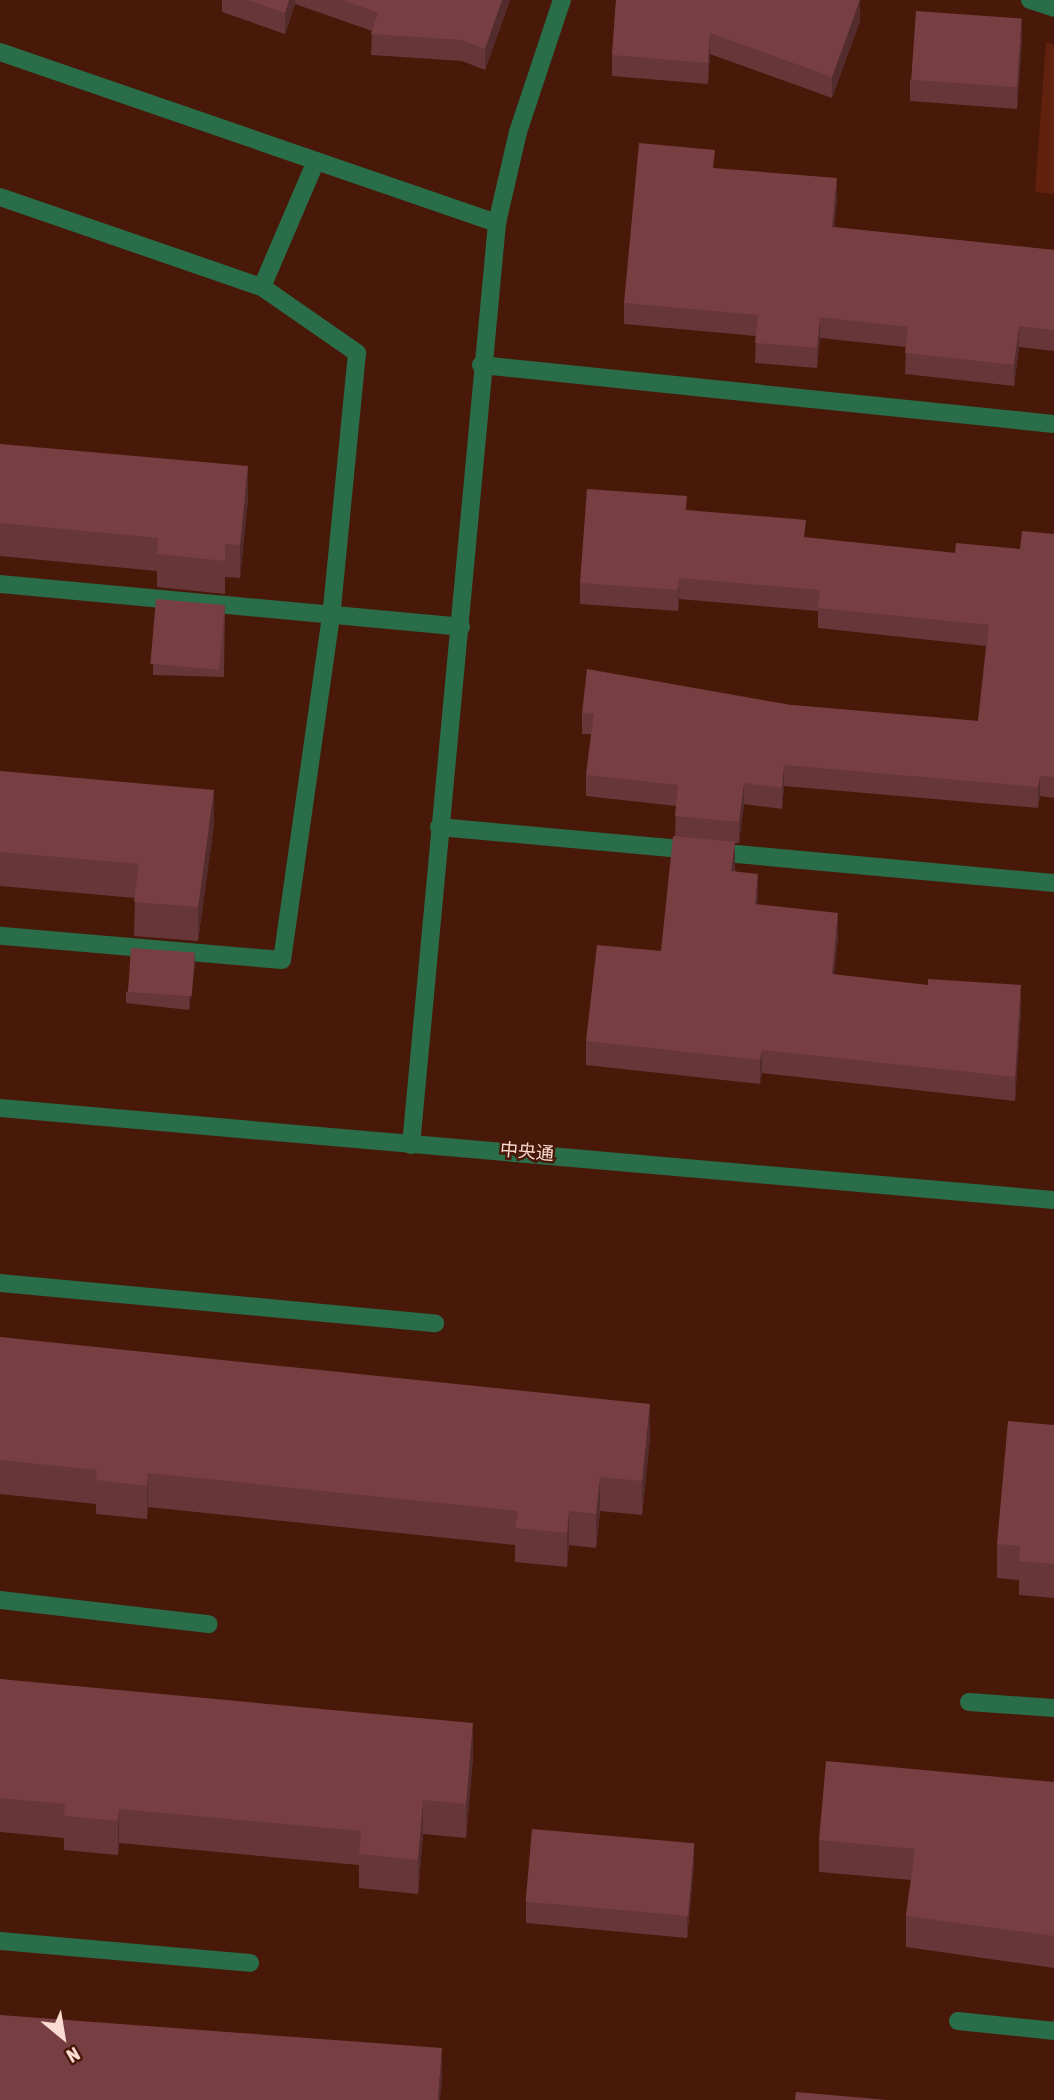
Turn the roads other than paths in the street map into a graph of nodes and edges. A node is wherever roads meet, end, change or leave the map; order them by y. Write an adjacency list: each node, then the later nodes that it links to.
1 (562, 0): 7 (street)
2 (1030, 0): 3 (street)
3 (1054, 8)
4 (0, 51): 5 (street)
5 (316, 161): 7 (street); 8 (street)
6 (0, 197): 8 (street)
7 (498, 223): 9 (street)
8 (262, 287): 12 (street)
9 (481, 365): 10 (street); 13 (street)
10 (1054, 424)
11 (0, 584): 12 (street)
12 (331, 616): 13 (street); 16 (street)
13 (461, 627): 14 (street)
14 (439, 827): 15 (street); 18 (street)
15 (1054, 883)
16 (0, 936)
17 (0, 1108): 18 (street, 中央通)
18 (411, 1145): 19 (street, 中央通)
19 (1054, 1200)
20 (0, 1283): 21 (street)
21 (435, 1323)
22 (0, 1600): 23 (street)
23 (209, 1624)
24 (969, 1702): 25 (street)
25 (1054, 1707)
26 (0, 1941): 27 (street)
27 (250, 1963)
28 (958, 2021): 29 (street)
29 (1054, 2031)

